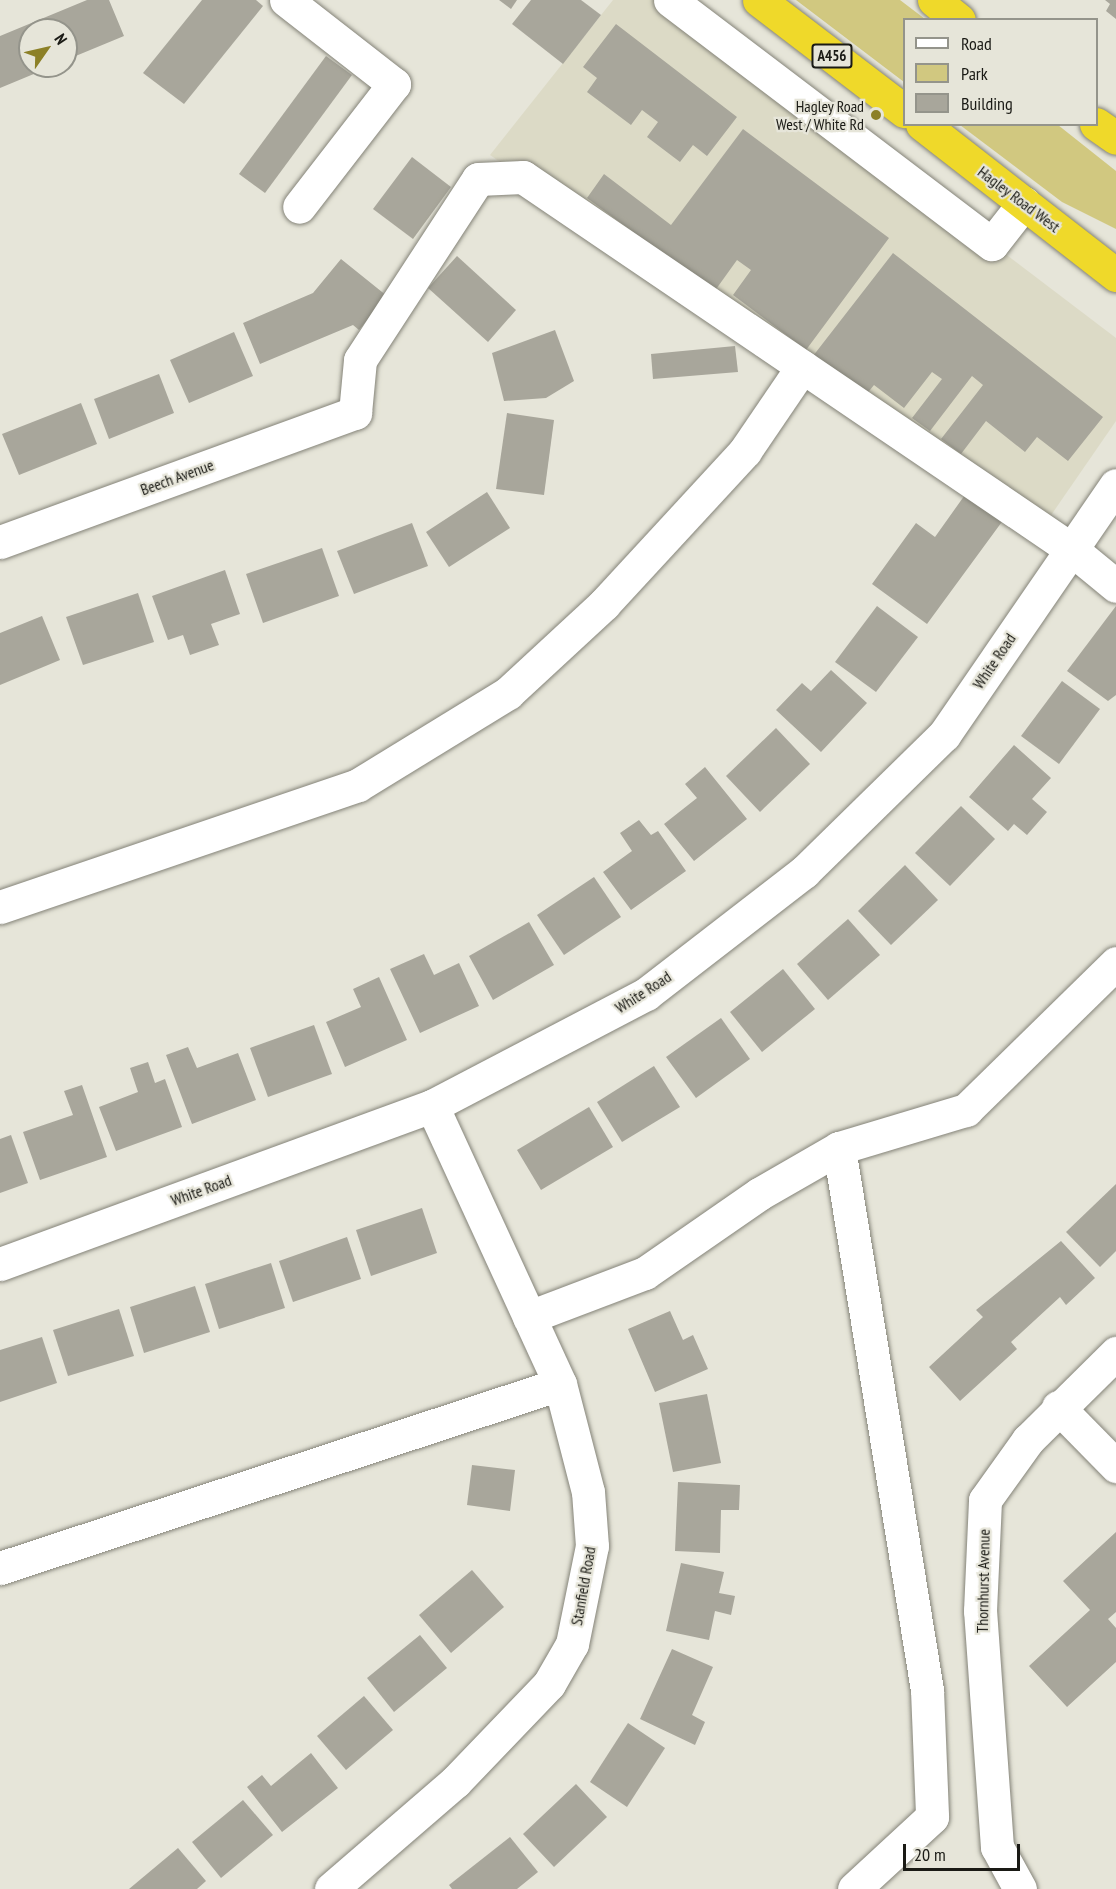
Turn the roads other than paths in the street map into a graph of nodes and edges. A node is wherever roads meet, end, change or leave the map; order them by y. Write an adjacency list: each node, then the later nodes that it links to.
1 (286, 0): 11 (street)
2 (670, 0): 10 (street)
3 (759, 0): 6 (highway, A456)
4 (934, 0): 5 (highway)
5 (956, 18)
6 (903, 110)
7 (1098, 125): 9 (highway)
8 (925, 126): 10 (highway, Hagley Road West)
9 (1116, 138)
10 (1024, 203): 12 (highway, Hagley Road West)
11 (299, 207)
12 (1116, 275)
13 (802, 367): 15 (street, Beech Avenue); 16 (street); 18 (street)
14 (1116, 485): 16 (street, White Road)
15 (0, 542)
16 (1071, 549): 17 (street); 20 (street, White Road)
17 (1116, 586)
18 (0, 907)
19 (1116, 963): 21 (street)
20 (432, 1106): 22 (street, White Road); 23 (street, Stanfield Road)
21 (839, 1148): 23 (street); 30 (street)
22 (0, 1264)
23 (529, 1317): 25 (street, Stanfield Road)
24 (1116, 1353): 26 (street, Thornhurst Avenue)
25 (560, 1384): 28 (street); 29 (street, Stanfield Road)
26 (1058, 1407): 27 (street); 31 (street, Thornhurst Avenue)
27 (1116, 1466)
28 (0, 1568)
29 (331, 1889)
30 (854, 1889)
31 (1020, 1889)

